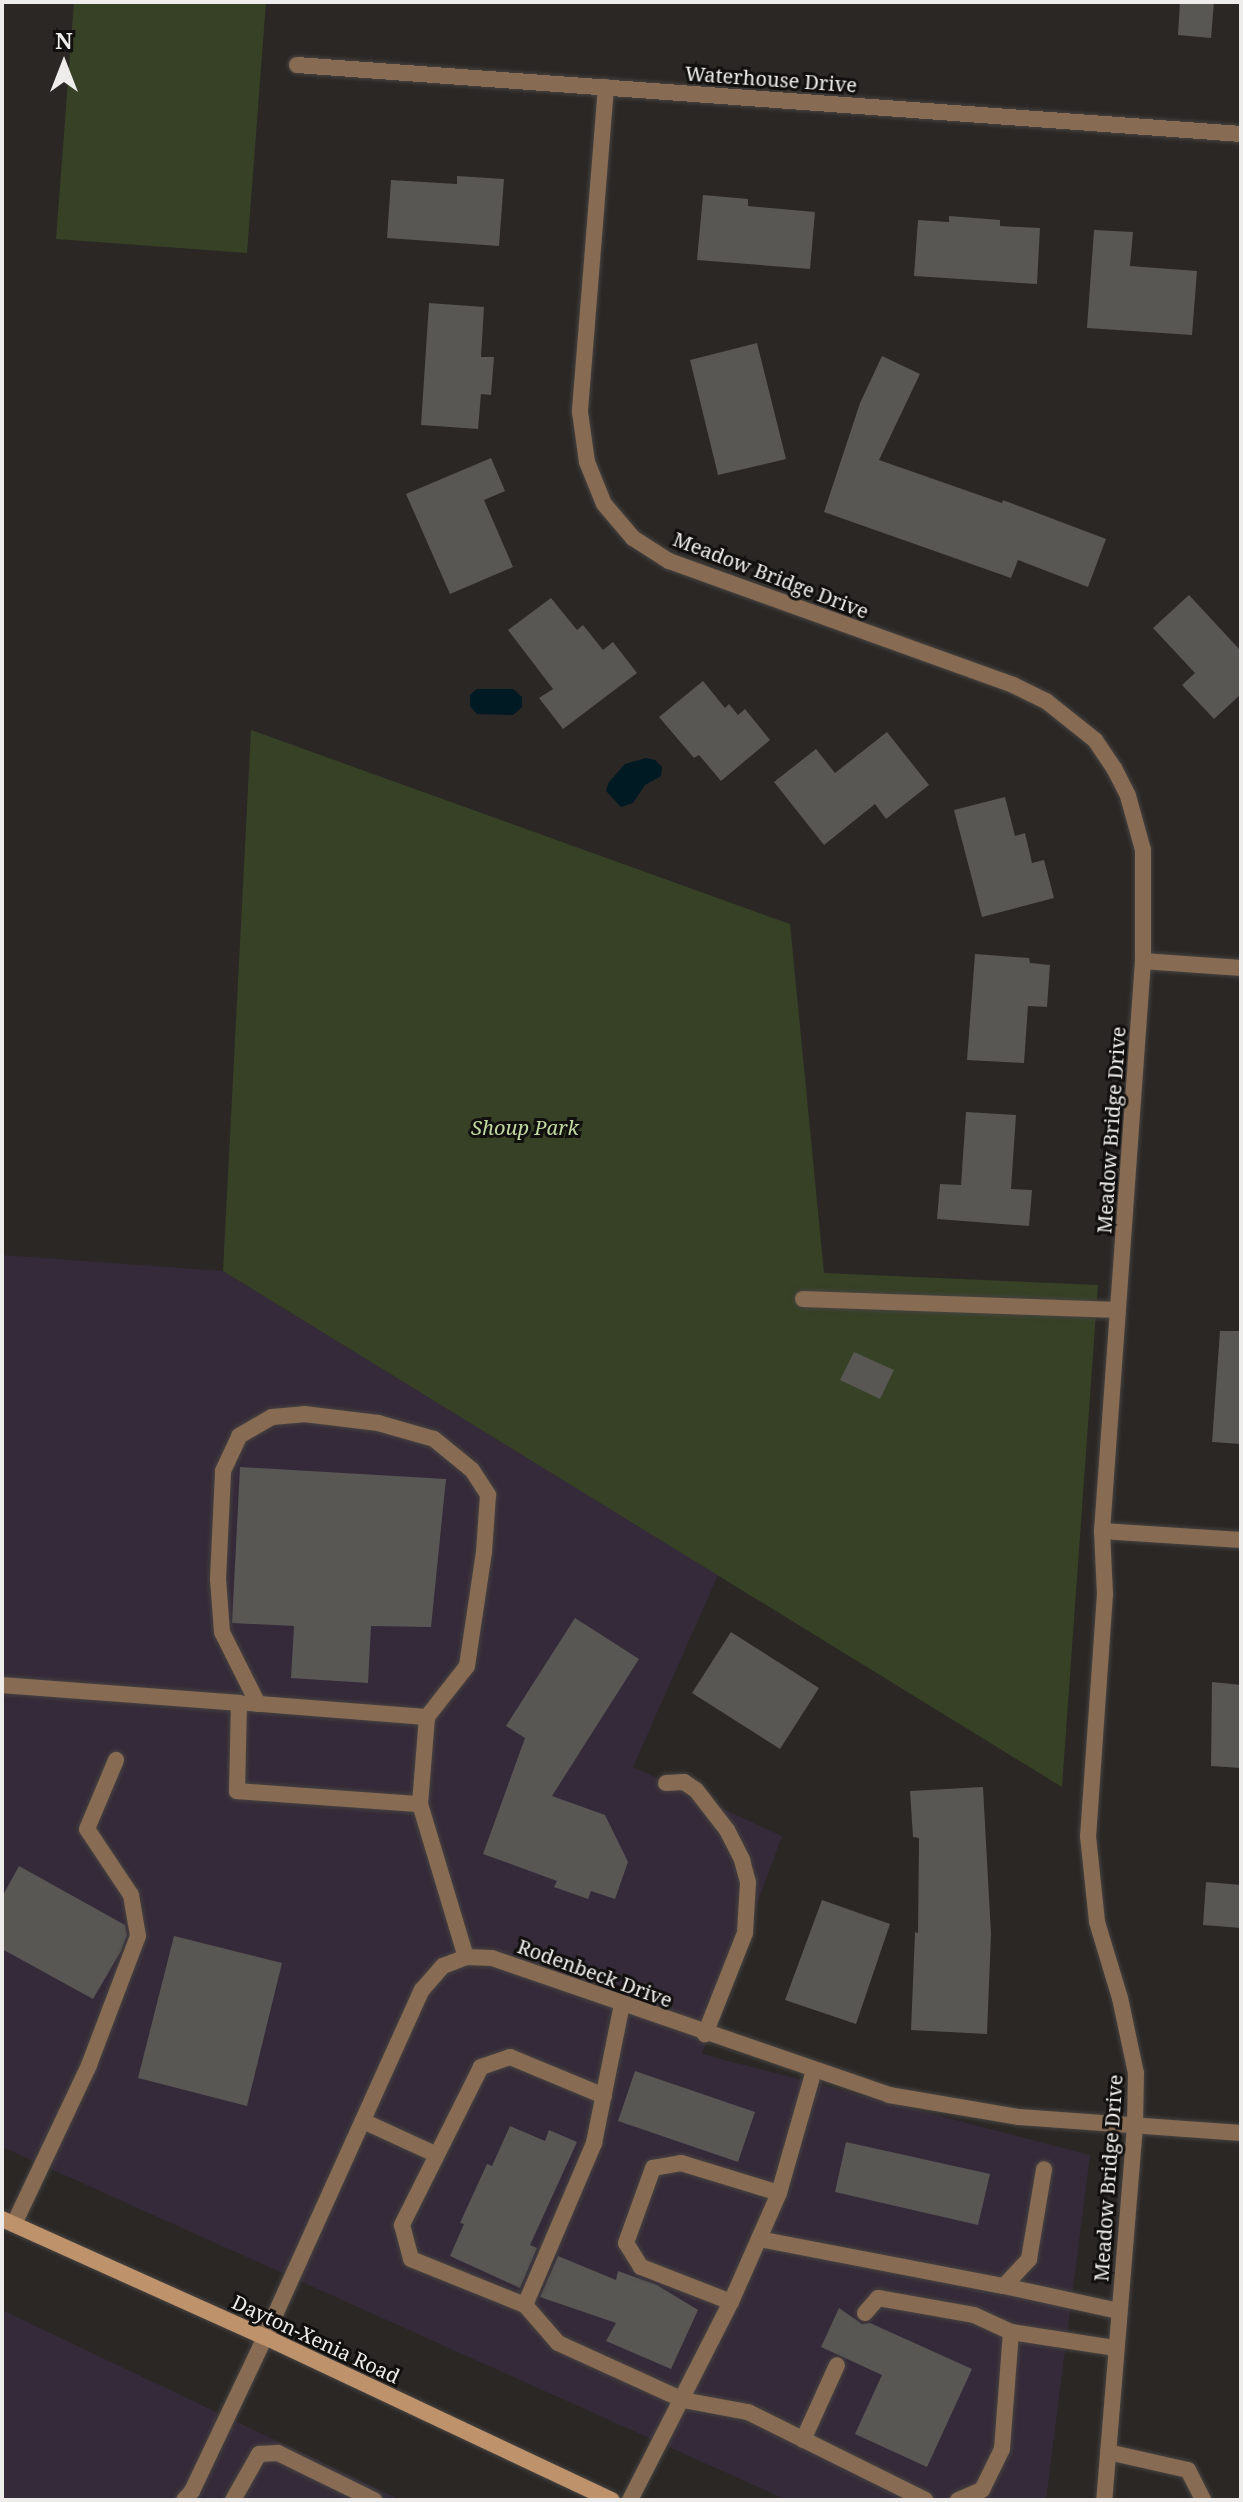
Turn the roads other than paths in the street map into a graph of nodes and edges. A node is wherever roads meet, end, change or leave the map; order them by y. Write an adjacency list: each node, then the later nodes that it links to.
1 (297, 65): 2 (street, Waterhouse Drive)
2 (606, 87): 3 (street, Waterhouse Drive); 4 (street, Meadow Bridge Drive)
3 (1241, 134)
4 (1143, 961): 5 (street); 7 (street, Meadow Bridge Drive)
5 (1241, 968)
6 (803, 1299): 7 (street)
7 (1118, 1310): 8 (street, Meadow Bridge Drive)
8 (1102, 1531): 9 (street); 23 (street, Meadow Bridge Drive)
9 (1241, 1540)
10 (2, 1685): 11 (street)
11 (239, 1703): 12 (street); 16 (street)
12 (258, 1704): 13 (street); 13 (street)
13 (427, 1717): 16 (street)
14 (116, 1760): 28 (street)
15 (666, 1783): 19 (street)
16 (420, 1804): 17 (street)
17 (466, 1957): 18 (street, Rodenbeck Drive); 22 (street)
18 (622, 2004): 19 (street, Rodenbeck Drive); 21 (street)
19 (705, 2034): 20 (street, Rodenbeck Drive)
20 (814, 2070): 23 (street, Rodenbeck Drive); 27 (street)
21 (604, 2096): 25 (street); 32 (street)
22 (363, 2121): 25 (street); 36 (street)
23 (1135, 2126): 24 (street, Rodenbeck Drive); 33 (street, Meadow Bridge Drive)
24 (1241, 2133)
25 (437, 2155): 32 (street)
26 (1044, 2169): 30 (street)
27 (779, 2193): 29 (street); 31 (street)
28 (8, 2222): 36 (main road, Dayton-Xenia Road)
29 (759, 2239): 30 (street); 31 (street)
30 (1004, 2286): 33 (street)
31 (731, 2302): 39 (street)
32 (525, 2305): 39 (street)
33 (1119, 2311): 37 (street, Meadow Bridge Drive)
34 (865, 2313): 35 (street)
35 (1011, 2332): 37 (street); 49 (street)
36 (265, 2337): 42 (main road, Dayton-Xenia Road); 43 (street)
37 (1116, 2348): 41 (street, Meadow Bridge Drive)
38 (837, 2365): 40 (street)
39 (683, 2400): 40 (street); 47 (street)
40 (803, 2440): 48 (street)
41 (1108, 2452): 50 (street, Meadow Bridge Drive); 51 (street)
42 (578, 2493): 46 (main road, Dayton-Xenia Road)
43 (184, 2500)
44 (233, 2500): 45 (street)
45 (374, 2500)
46 (612, 2500)
47 (630, 2500)
48 (925, 2500)
49 (958, 2500)
50 (1104, 2500)
51 (1203, 2500)

